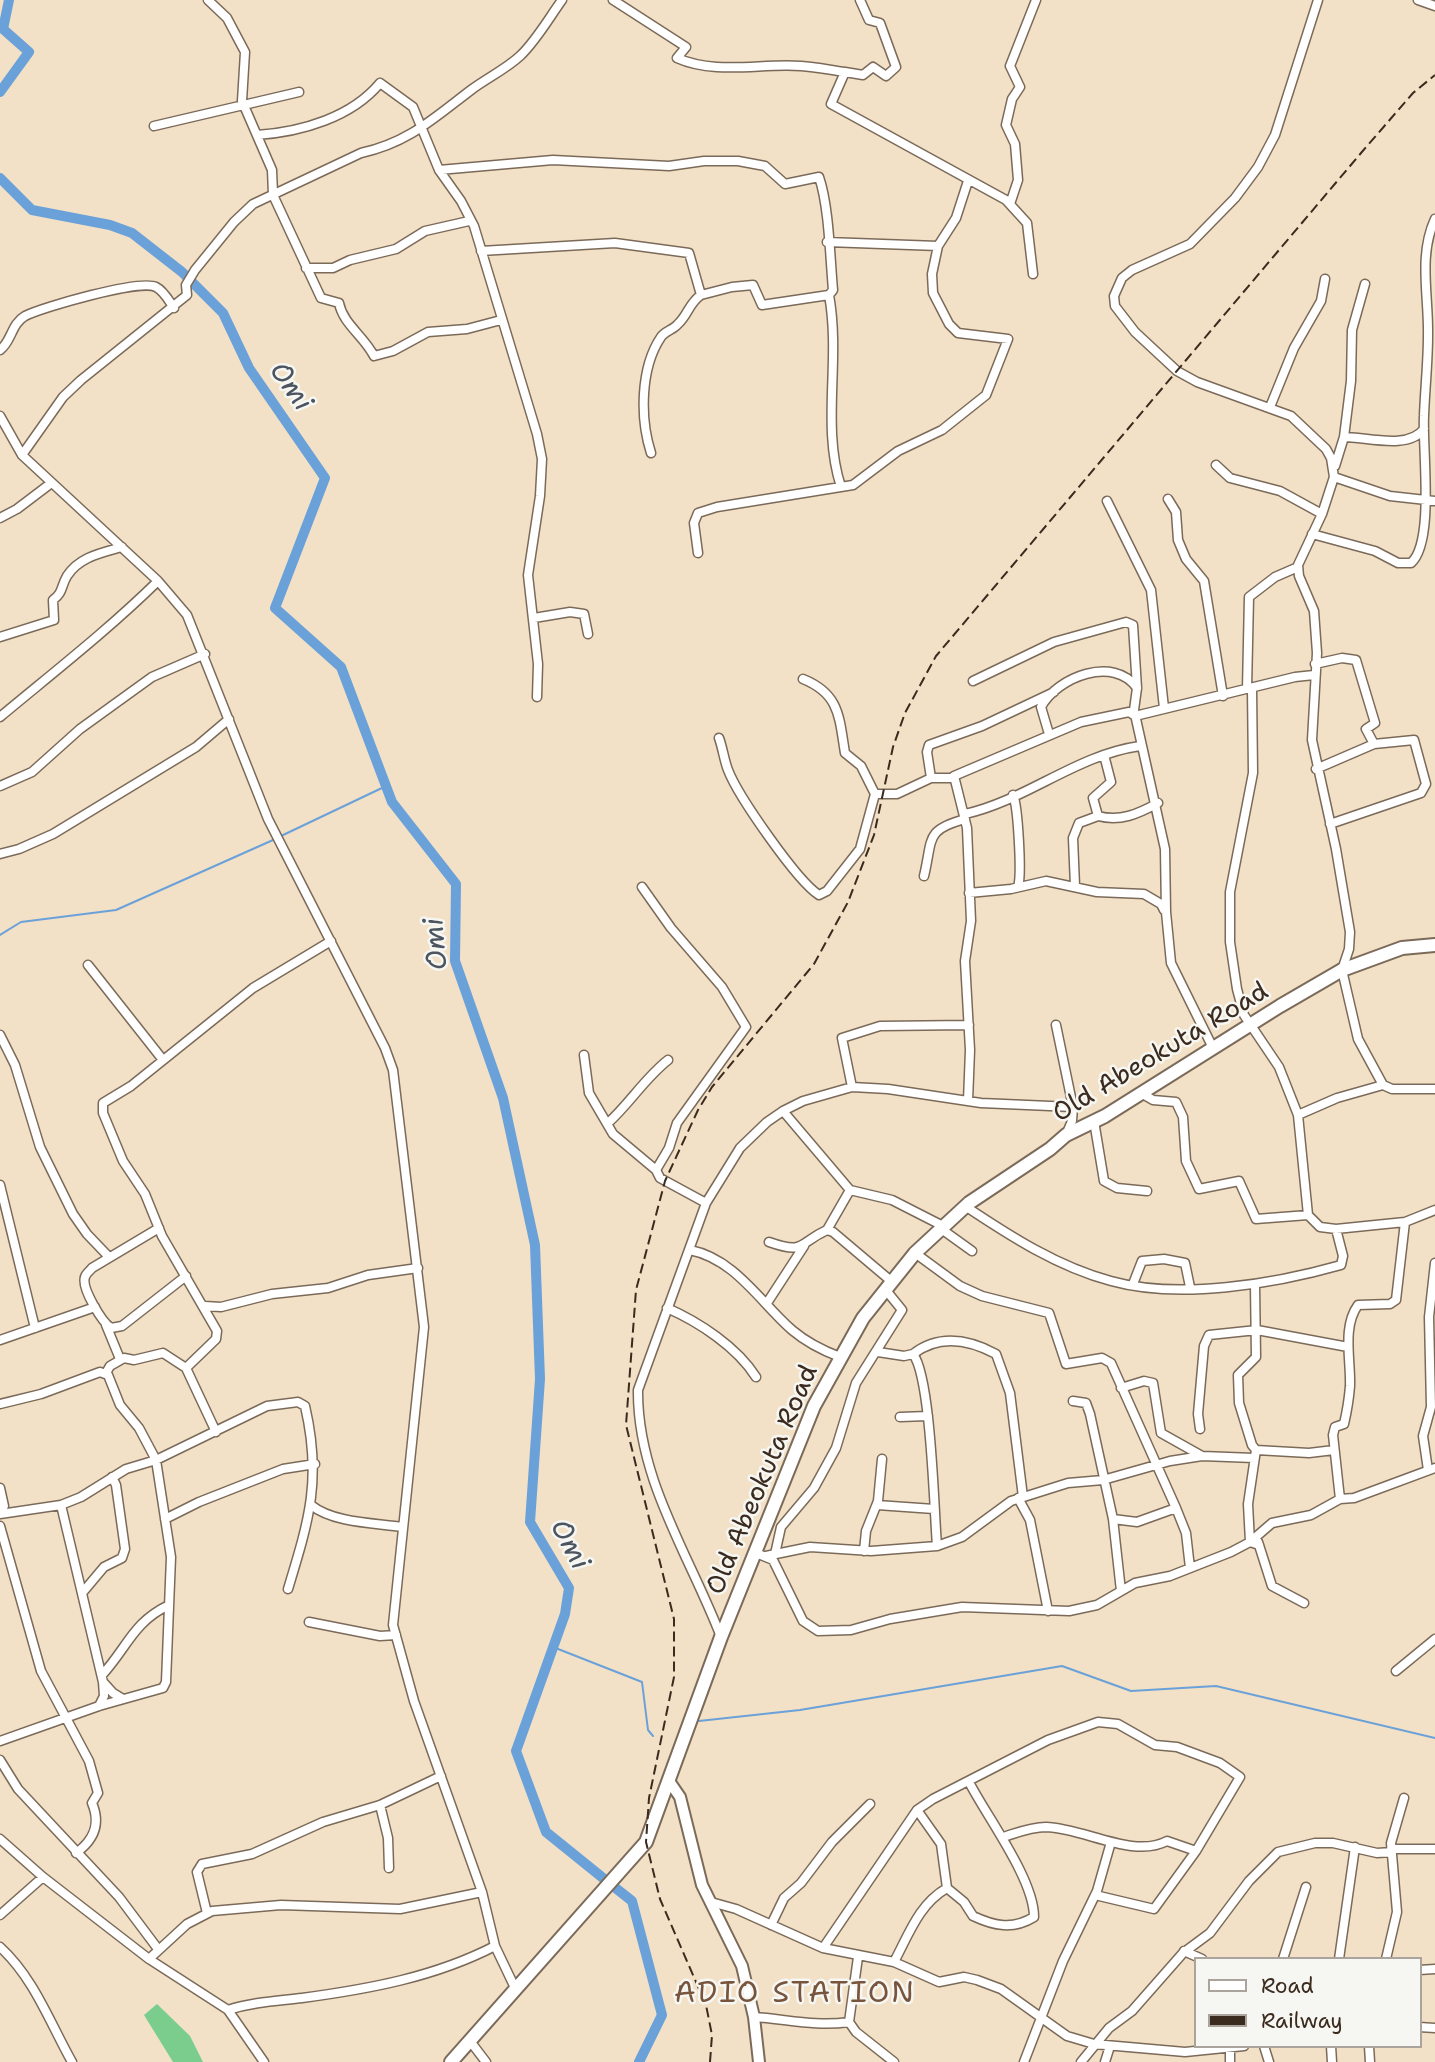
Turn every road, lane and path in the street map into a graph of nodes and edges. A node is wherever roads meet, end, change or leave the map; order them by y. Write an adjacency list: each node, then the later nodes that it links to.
1 (208, 0): 11 (street)
2 (562, 0): 13 (street)
3 (613, 0): 9 (street)
4 (860, 0): 9 (street)
5 (1036, 0): 18 (street)
6 (1318, 0): 35 (street)
7 (1418, 0): 8 (street)
8 (1435, 5)
9 (845, 72): 16 (street)
10 (299, 92): 11 (street)
11 (244, 106): 12 (street); 14 (street)
12 (154, 126)
13 (422, 129): 14 (street); 15 (street); 17 (street)
14 (257, 135): 17 (street)
15 (439, 170): 20 (street); 21 (street)
16 (968, 181): 18 (street); 22 (street)
17 (273, 194): 24 (street); 30 (street)
18 (1010, 204): 25 (street)
19 (1435, 219): 34 (street)
20 (469, 221): 23 (street); 24 (street)
21 (827, 242): 22 (street); 29 (street)
22 (939, 246): 45 (street)
23 (481, 251): 28 (street); 31 (street)
24 (306, 268): 31 (street)
25 (1033, 274)
26 (1325, 279): 35 (street)
27 (1365, 285): 39 (street)
28 (701, 295): 29 (street); 40 (street)
29 (829, 295): 45 (street)
30 (174, 308): 32 (street); 41 (street)
31 (501, 320): 58 (street)
32 (0, 349)
33 (1435, 370): 34 (street)
34 (1426, 375): 38 (street)
35 (1270, 407): 43 (street)
36 (0, 416): 37 (street)
37 (2, 428): 41 (street)
38 (1424, 429): 39 (street); 49 (street)
39 (1344, 438): 43 (street)
40 (651, 453)
41 (22, 455): 44 (street)
42 (1216, 465): 50 (street)
43 (1334, 473): 47 (street); 50 (street)
44 (50, 484): 52 (street); 54 (street)
45 (841, 487): 55 (street)
46 (1168, 499): 70 (street)
47 (1410, 499): 49 (street); 51 (street)
48 (1107, 501): 71 (street)
49 (1431, 501): 51 (street)
50 (1322, 514): 53 (street)
51 (1427, 517): 53 (street)
52 (0, 518)
53 (1312, 534): 56 (street)
54 (122, 547): 57 (street); 60 (street)
55 (698, 553)
56 (1298, 567): 62 (street); 67 (street)
57 (158, 581): 61 (street); 73 (street)
58 (534, 618): 59 (street); 69 (street)
59 (588, 634)
60 (0, 637)
61 (205, 654): 74 (street); 83 (street)
62 (1315, 664): 63 (street); 77 (street)
63 (1314, 675): 67 (street); 80 (street)
64 (803, 678): 84 (street)
65 (973, 681): 66 (street)
66 (1137, 688): 68 (street); 72 (street)
67 (1250, 689): 70 (street); 103 (street)
68 (1054, 692): 75 (street); 81 (street)
69 (537, 696)
70 (1223, 696): 71 (street)
71 (1164, 708): 72 (street)
72 (1135, 716): 75 (street); 78 (street)
73 (0, 717)
74 (229, 719): 90 (street); 97 (street)
75 (1049, 734): 82 (street)
76 (719, 738): 84 (street)
77 (1374, 744): 80 (street); 89 (street)
78 (1140, 746): 79 (street); 86 (street)
79 (1104, 755): 85 (street); 88 (street)
80 (1316, 769): 89 (street)
81 (931, 778): 82 (street); 84 (street)
82 (954, 778): 87 (street)
83 (1, 785)
84 (875, 794)
85 (1013, 795): 87 (street); 92 (street)
86 (1158, 803): 88 (street); 96 (street)
87 (965, 816): 91 (street); 95 (street)
88 (1098, 816): 93 (street)
89 (1330, 824): 100 (street)
90 (0, 854)
91 (925, 876)
92 (1021, 885): 93 (street); 95 (street)
93 (1075, 886): 96 (street)
94 (642, 887): 120 (street)
95 (969, 893): 101 (street)
96 (1166, 912): 105 (street)
97 (331, 941): 108 (street); 140 (street)
98 (1435, 946): 100 (highway, Old Abeokuta Road)
99 (88, 965): 108 (street)
100 (1342, 970): 103 (highway, Old Abeokuta Road); 109 (street)
101 (969, 1025): 110 (street); 113 (street)
102 (1056, 1025): 114 (street)
103 (1250, 1025): 105 (highway, Old Abeokuta Road); 116 (street)
104 (0, 1035): 138 (street)
105 (1213, 1048): 112 (highway, Old Abeokuta Road)
106 (584, 1055): 118 (street)
107 (668, 1059): 118 (street)
108 (163, 1060): 130 (street)
109 (1383, 1085): 111 (street); 116 (street)
110 (852, 1087): 113 (street); 115 (street)
111 (1435, 1088)
112 (1141, 1093): 117 (highway, Old Abeokuta Road); 127 (street)
113 (968, 1101): 114 (street)
114 (1073, 1107): 119 (street)
115 (783, 1111): 122 (street); 124 (street)
116 (1298, 1115): 127 (street)
117 (1094, 1121): 119 (highway, Old Abeokuta Road); 123 (street)
118 (608, 1123): 120 (street)
119 (1066, 1135): 125 (highway, Old Abeokuta Road)
120 (656, 1170): 124 (street)
121 (0, 1185): 151 (street)
122 (850, 1190): 129 (street); 132 (street)
123 (1147, 1191)
124 (706, 1203): 135 (street)
125 (965, 1206): 129 (highway, Old Abeokuta Road); 142 (street)
126 (1435, 1210): 128 (street)
127 (1308, 1215): 131 (street)
128 (1405, 1222): 131 (street); 154 (street)
129 (941, 1227): 136 (street); 137 (highway, Old Abeokuta Road)
130 (159, 1228): 138 (street); 141 (street)
131 (1336, 1228): 143 (street)
132 (827, 1230): 134 (street); 144 (street)
133 (769, 1242): 134 (street)
134 (804, 1246): 146 (street)
135 (690, 1250): 146 (street); 149 (street)
136 (972, 1251)
137 (915, 1253): 144 (highway, Old Abeokuta Road); 162 (street)
138 (109, 1257): 148 (street)
139 (1435, 1264): 176 (street)
140 (418, 1268): 147 (street); 191 (street)
141 (186, 1276): 147 (street); 150 (street)
142 (1133, 1284): 145 (street); 145 (street)
143 (1255, 1284): 145 (street); 152 (street)
144 (888, 1285): 155 (street); 157 (highway, Old Abeokuta Road)
145 (1190, 1287)
146 (767, 1303): 157 (street)
147 (205, 1306): 159 (street)
148 (95, 1307): 150 (street); 151 (street)
149 (667, 1308): 161 (street); 205 (street)
150 (106, 1325): 158 (street)
151 (35, 1328): 153 (street)
152 (1257, 1330): 154 (street); 167 (street); 170 (street)
153 (0, 1340)
154 (1348, 1347): 169 (street)
155 (878, 1353): 156 (street); 195 (street)
156 (913, 1354): 165 (street); 180 (street)
157 (840, 1357): 195 (highway, Old Abeokuta Road)
158 (120, 1359): 159 (street); 160 (street)
159 (186, 1368): 168 (street)
160 (106, 1373): 164 (street); 173 (street)
161 (756, 1377)
162 (1121, 1388): 171 (street); 175 (street)
163 (1073, 1401): 178 (street)
164 (0, 1404)
165 (928, 1416): 166 (street); 186 (street)
166 (900, 1418)
167 (1200, 1429)
168 (216, 1432): 173 (street); 174 (street)
169 (1334, 1450): 170 (street); 181 (street)
170 (1255, 1454): 171 (street); 192 (street)
171 (1202, 1456): 175 (street)
172 (882, 1459): 184 (street)
173 (156, 1460): 177 (street); 188 (street)
174 (314, 1464): 183 (street); 188 (street)
175 (1156, 1466): 178 (street); 185 (street)
176 (1431, 1469): 181 (street)
177 (112, 1477): 182 (street); 199 (street)
178 (1103, 1480): 180 (street); 189 (street)
179 (0, 1488): 187 (street)
180 (1021, 1497): 193 (street); 202 (street)
181 (1340, 1499): 192 (street)
182 (61, 1505): 187 (street); 199 (street)
183 (311, 1505): 191 (street); 197 (street)
184 (877, 1505): 186 (street); 194 (street)
185 (1177, 1508): 189 (street); 196 (street)
186 (934, 1509): 193 (street)
187 (0, 1513)
188 (165, 1519): 201 (street)
189 (1114, 1519): 198 (street)
190 (0, 1526): 211 (street)
191 (402, 1527): 204 (street)
192 (1255, 1541): 196 (street); 200 (street)
193 (937, 1546): 194 (street)
194 (864, 1551): 195 (street)
195 (766, 1555): 202 (street); 205 (highway, Old Abeokuta Road)
196 (1190, 1568): 198 (street)
197 (288, 1589)
198 (1121, 1591): 202 (street)
199 (83, 1592): 208 (street)
200 (1304, 1603)
201 (169, 1605): 208 (street); 209 (street)
202 (1048, 1611)
203 (309, 1622): 204 (street)
204 (396, 1635): 214 (street)
205 (721, 1637): 215 (highway, Old Abeokuta Road)
206 (1435, 1639): 207 (street)
207 (1396, 1671)
208 (103, 1678): 209 (street); 210 (street)
209 (123, 1699): 210 (street)
210 (99, 1706): 211 (street)
211 (69, 1719): 212 (street); 228 (street)
212 (0, 1741)
213 (0, 1760): 228 (street)
214 (441, 1776): 219 (street); 233 (street)
215 (669, 1781): 235 (main road); 251 (highway, Old Abeokuta Road)
216 (969, 1782): 220 (street); 221 (street); 227 (street)
217 (1404, 1798): 226 (street)
218 (870, 1804): 238 (street)
219 (380, 1805): 229 (street); 236 (street)
220 (917, 1810): 232 (street); 241 (street)
221 (1003, 1838): 223 (street); 232 (street)
222 (0, 1840): 230 (street)
223 (1111, 1842): 227 (street); 234 (street)
224 (1355, 1847): 226 (street); 243 (street); 247 (street)
225 (1435, 1849): 226 (street)
226 (1391, 1850): 248 (street)
227 (1196, 1851): 234 (street)
228 (76, 1853): 242 (street)
229 (389, 1868)
230 (43, 1877): 237 (street); 249 (street)
231 (1306, 1887): 246 (street)
232 (947, 1888): 250 (street)
233 (482, 1892): 236 (street); 239 (street)
234 (1096, 1895): 254 (street)
235 (711, 1902): 238 (street); 253 (main road)
236 (207, 1913): 242 (street)
237 (0, 1915)
238 (771, 1925): 241 (street)
239 (495, 1946): 251 (street); 252 (street)
240 (0, 1947): 260 (street)
241 (823, 1948): 244 (street)
242 (158, 1949): 249 (street)
243 (1184, 1951): 245 (street); 257 (street)
244 (858, 1956): 250 (street); 255 (street)
245 (1198, 1957)
246 (1284, 1957)
247 (1339, 1957)
248 (1386, 1957)
249 (149, 1959): 252 (street)
250 (894, 1962): 254 (street)
251 (516, 1990): 256 (highway, Old Abeokuta Road)
252 (228, 2010): 261 (street)
253 (754, 2017): 255 (street); 264 (main road)
254 (1042, 2018): 257 (street); 266 (street)
255 (849, 2022): 265 (street)
256 (470, 2041): 262 (highway, Old Abeokuta Road); 263 (street)
257 (1094, 2044): 258 (street); 267 (street)
258 (1110, 2046): 259 (street); 268 (street)
259 (1220, 2048)
260 (72, 2062)
261 (264, 2062)
262 (451, 2062)
263 (486, 2062)
264 (759, 2062)
265 (894, 2062)
266 (1024, 2062)
267 (1081, 2062)
268 (1105, 2062)

